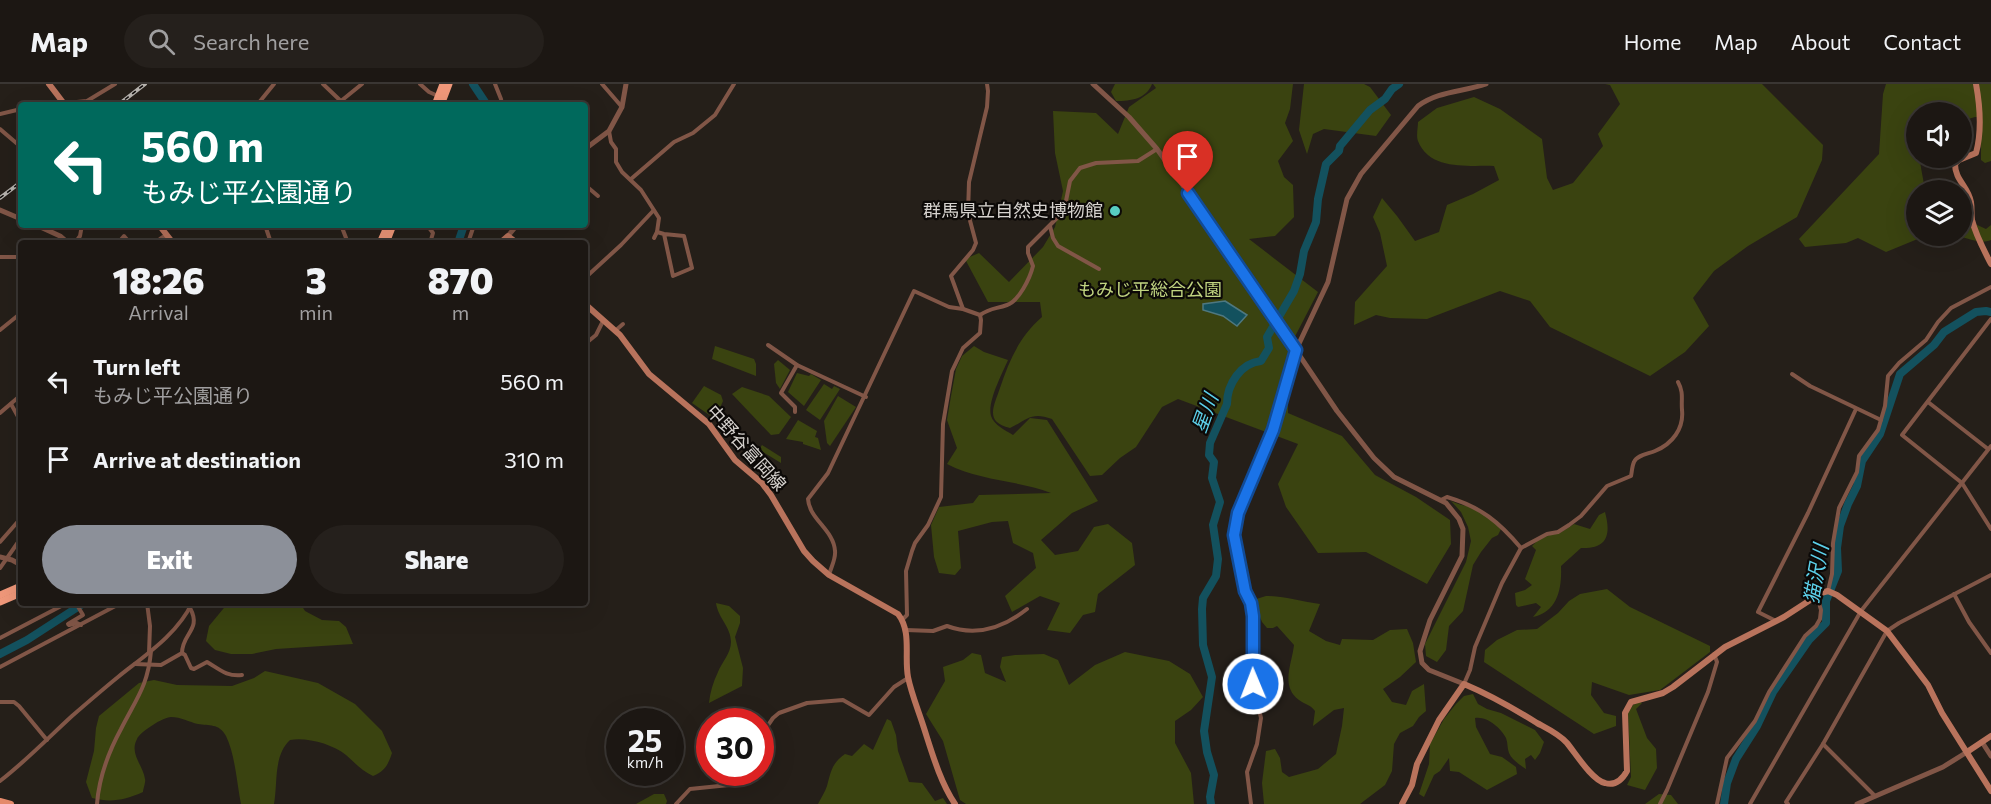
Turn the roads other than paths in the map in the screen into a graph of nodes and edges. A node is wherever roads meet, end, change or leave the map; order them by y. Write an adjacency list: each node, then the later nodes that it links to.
1 (49, 84): 19 (main road)
2 (115, 84): 20 (street)
3 (274, 84): 21 (street)
4 (323, 84): 18 (street)
5 (362, 84): 18 (street)
6 (420, 84): 17 (street)
7 (443, 84): 17 (highway)
8 (449, 84): 23 (highway)
9 (495, 84): 24 (street)
10 (602, 84): 25 (street)
11 (626, 84): 25 (street)
12 (735, 84): 33 (street)
13 (987, 84): 60 (street)
14 (1093, 84): 32 (street)
15 (1486, 84): 70 (street)
16 (1976, 84): 55 (main road)
17 (438, 96): 22 (highway)
18 (341, 101)
19 (62, 102)
20 (79, 102)
21 (259, 102)
22 (436, 102)
23 (442, 102)
24 (502, 102)
25 (622, 107): 29 (street)
26 (18, 110): 27 (street)
27 (0, 114)
28 (0, 129): 30 (street)
29 (609, 132): 31 (street); 33 (street)
30 (18, 144)
31 (588, 147)
32 (1157, 149): 39 (street); 70 (street)
33 (631, 179): 37 (street)
34 (588, 188): 35 (street)
35 (598, 196)
36 (0, 210): 38 (street)
37 (654, 211): 43 (street); 57 (street)
38 (18, 218)
39 (1050, 225): 56 (street); 62 (street)
40 (48, 228): 48 (street)
41 (161, 228): 44 (main road)
42 (515, 228): 46 (street)
43 (657, 232): 45 (street); 47 (street)
44 (166, 234): 49 (street); 50 (main road)
45 (664, 234): 45 (street)
46 (508, 236): 51 (main road); 52 (main road)
47 (654, 238)
48 (65, 240)
49 (160, 240)
50 (171, 240)
51 (503, 240)
52 (513, 240)
53 (0, 257): 54 (street)
54 (18, 257)
55 (1991, 264)
56 (1099, 269)
57 (588, 275)
58 (1991, 287): 82 (street)
59 (588, 307): 64 (main road, 中野谷富岡線)
60 (963, 309): 62 (street); 74 (street)
61 (18, 315): 66 (street)
62 (980, 315): 111 (street)
63 (1991, 319): 76 (street)
64 (603, 321): 67 (main road, 中野谷富岡線); 68 (street)
65 (623, 324): 67 (street)
66 (0, 330)
67 (615, 330): 94 (main road, 中野谷富岡線)
68 (588, 342)
69 (768, 345): 71 (street)
70 (1296, 350): 85 (street); 144 (street)
71 (797, 365): 74 (street); 79 (street)
72 (1792, 374): 78 (street)
73 (1678, 382): 90 (street)
74 (866, 397): 94 (street)
75 (18, 398): 77 (street)
76 (1928, 402): 83 (street); 84 (street)
77 (11, 404): 80 (street); 81 (street)
78 (1856, 409): 82 (street); 112 (street)
79 (795, 412)
80 (0, 413)
81 (18, 417)
82 (1881, 420): 97 (street)
83 (1990, 448): 84 (street)
84 (1962, 483): 87 (street); 110 (street)
85 (1441, 500): 90 (street); 126 (street)
86 (18, 521): 89 (street)
87 (1991, 529)
88 (18, 541): 91 (street)
89 (0, 542)
90 (1521, 548): 126 (street)
91 (3, 557): 92 (street); 93 (street)
92 (18, 563)
93 (0, 568)
94 (829, 575): 111 (main road, 中野谷富岡線)
95 (1991, 575): 99 (street)
96 (18, 587): 100 (highway)
97 (1830, 591): 101 (main road); 110 (main road)
98 (18, 594): 102 (highway)
99 (1954, 594): 115 (street); 119 (street)
100 (0, 595)
101 (1817, 596): 112 (main road); 147 (street)
102 (0, 602)
103 (60, 606): 116 (street)
104 (78, 606): 113 (street)
105 (116, 606): 113 (street)
106 (147, 606): 117 (street)
107 (190, 606): 117 (street)
108 (191, 606): 118 (street)
109 (1028, 609): 114 (street)
110 (1861, 611): 115 (main road); 148 (street)
111 (902, 620): 114 (main road)
112 (1777, 621): 120 (main road)
113 (82, 625): 123 (street)
114 (906, 630): 125 (main road)
115 (1887, 632): 132 (street); 133 (main road)
116 (0, 638)
117 (150, 652): 121 (street); 122 (street)
118 (182, 653): 122 (street); 124 (street)
119 (1991, 653)
120 (1714, 654): 126 (main road); 146 (street)
121 (135, 664): 122 (street); 130 (street)
122 (150, 665): 141 (street)
123 (0, 667)
124 (242, 675)
125 (908, 678): 128 (street); 143 (main road)
126 (1464, 684): 145 (main road)
127 (0, 702): 130 (street)
128 (774, 717)
129 (1991, 736): 131 (main road)
130 (47, 740): 135 (street)
131 (1982, 742): 133 (main road); 134 (street)
132 (1822, 744): 138 (street); 149 (street)
133 (1967, 752): 137 (main road); 138 (street)
134 (1991, 756)
135 (0, 781)
136 (719, 786): 142 (street)
137 (1991, 791)
138 (1875, 796): 150 (street)
139 (0, 801): 140 (main road)
140 (11, 804)
141 (97, 804)
142 (676, 804)
143 (955, 804)
144 (1251, 804)
145 (1402, 804)
146 (1660, 804)
147 (1717, 804)
148 (1750, 804)
149 (1788, 804)
150 (1857, 804)

